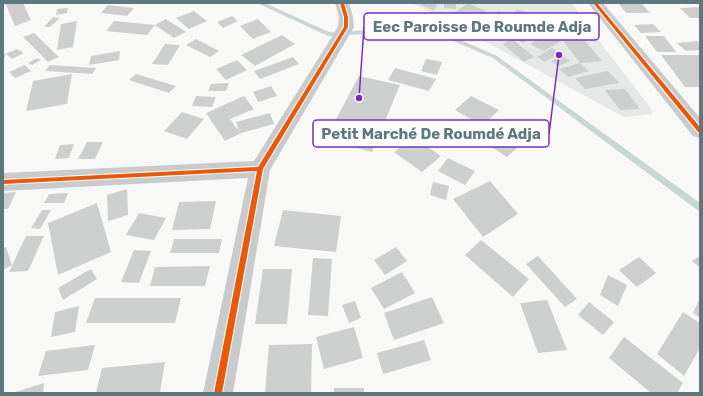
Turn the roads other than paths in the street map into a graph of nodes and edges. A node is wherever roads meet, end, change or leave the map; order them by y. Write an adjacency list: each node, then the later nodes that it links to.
1 (595, 3): 3 (street)
2 (347, 4): 4 (street)
3 (700, 131)
4 (260, 169): 5 (street); 6 (street)
5 (3, 182)
6 (218, 393)

